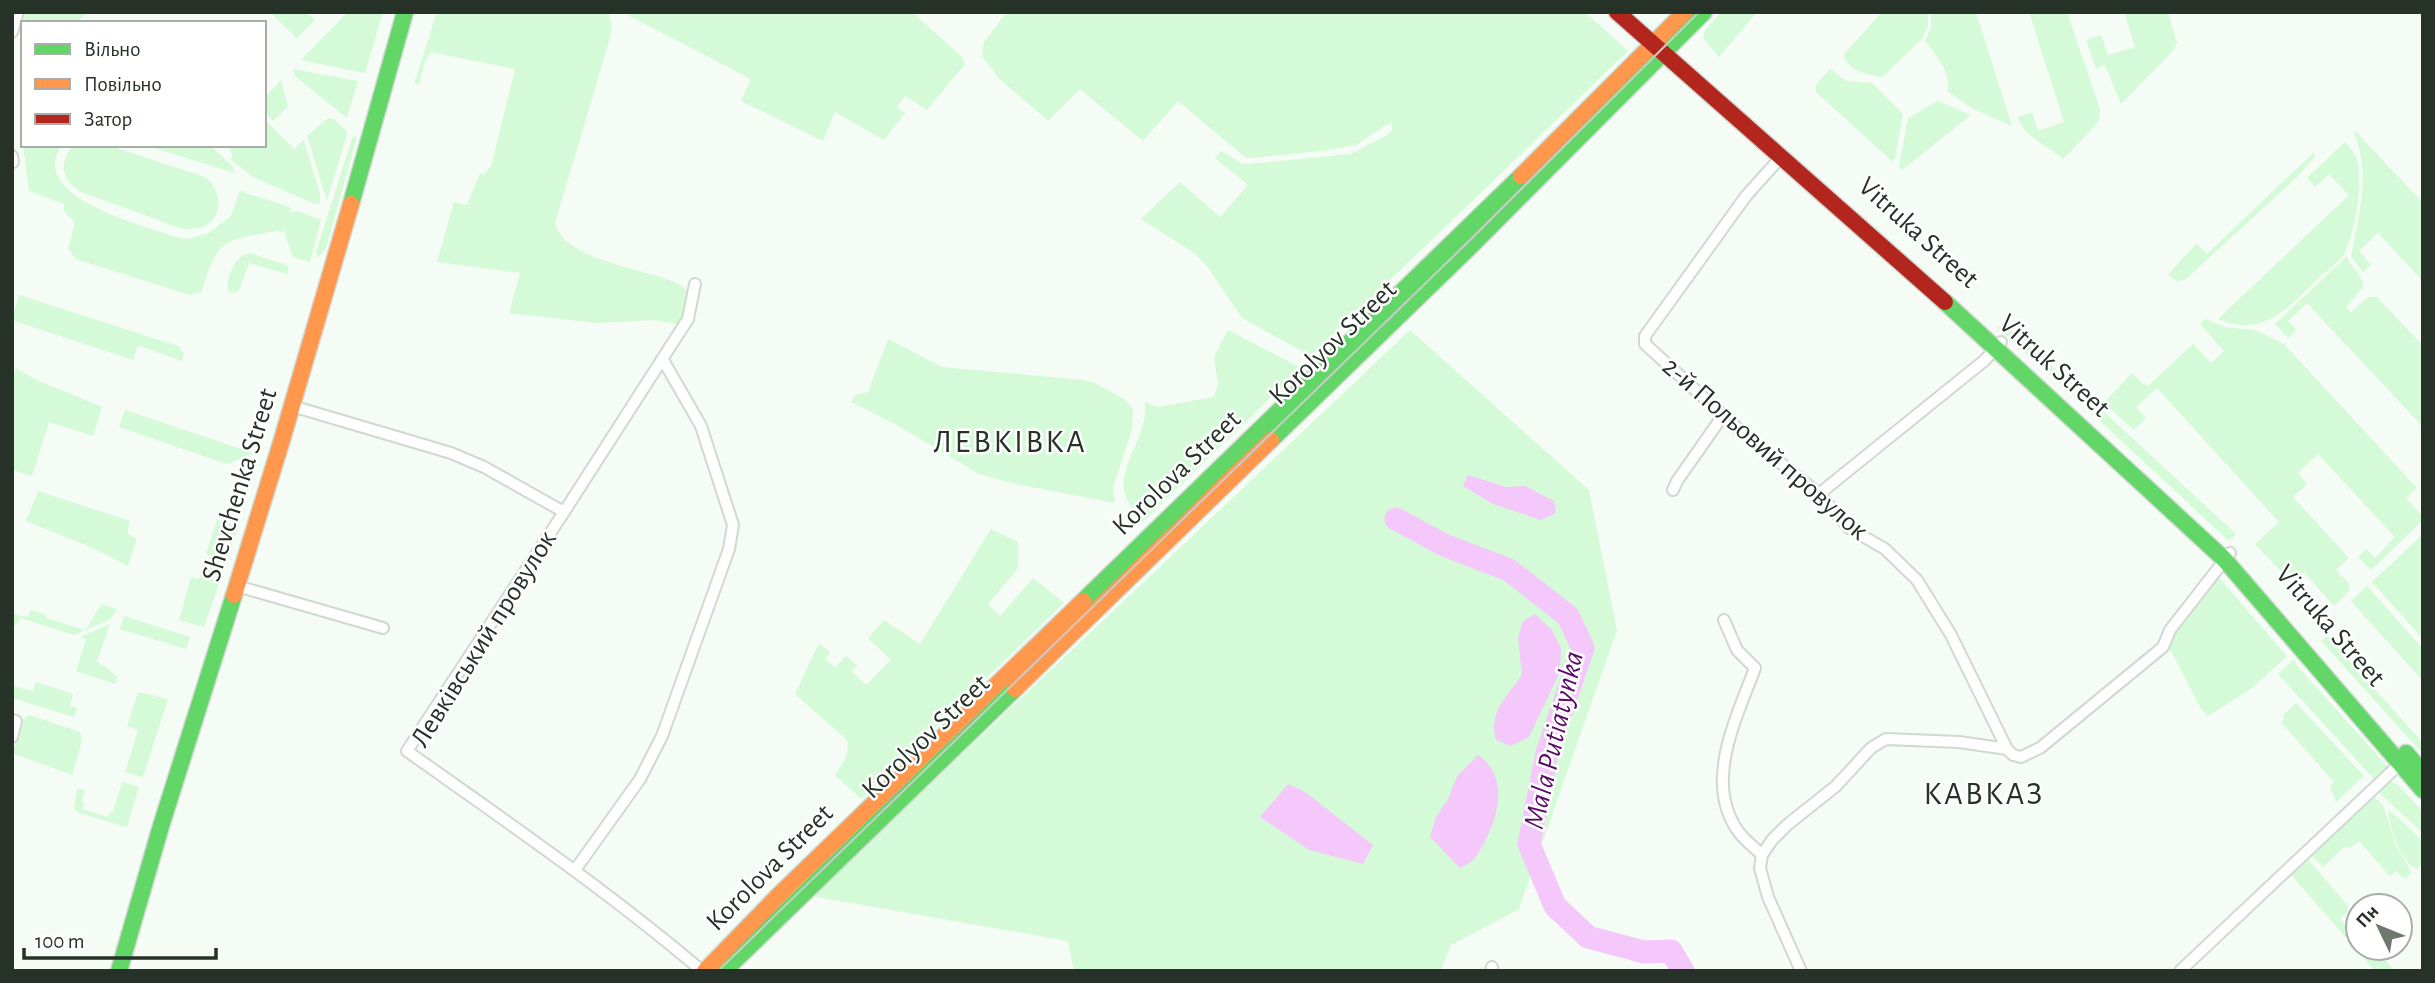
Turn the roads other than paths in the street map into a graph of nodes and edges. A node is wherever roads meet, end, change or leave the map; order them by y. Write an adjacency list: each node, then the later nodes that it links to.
1 (18, 12): 7 (street)
2 (405, 12): 15 (main road, Shevchenka Street)
3 (1617, 12): 8 (main road, Vitruk Street)
4 (1631, 12): 8 (main road, Vitruka Street)
5 (1685, 12): 8 (main road, Korolova Street)
6 (1703, 12): 8 (main road, Korolyov Street)
7 (12, 32)
8 (1662, 46): 10 (main road, Vitruk Street); 13 (main road, Vitruka Street); 33 (main road, Korolova Street); 34 (main road, Korolyov Street)
9 (12, 156): 11 (street)
10 (1781, 156): 13 (main road, Vitruk Street); 16 (street, 2-й Польовий провулок)
11 (13, 162)
12 (695, 284): 14 (street, Левківський провулок)
13 (1998, 345): 18 (street); 20 (main road, Vitruk Street)
14 (663, 360): 19 (street, Левківський провулок); 31 (street)
15 (292, 406): 19 (street); 21 (main road, Shevchenka Street)
16 (1724, 414): 17 (street); 18 (street, 2-й Польовий провулок)
17 (1673, 490)
18 (1819, 494): 26 (street, 2-й Польовий провулок)
19 (565, 512): 31 (street, Левківський провулок)
20 (2227, 556): 26 (street); 27 (main road, Vitruk Street)
21 (237, 586): 23 (street); 32 (main road, Shevchenka Street)
22 (1724, 620): 30 (street)
23 (383, 628)
24 (14, 720): 25 (street)
25 (12, 737)
26 (2007, 749): 30 (street)
27 (2405, 760): 28 (main road); 29 (main road, Vitruk Street); 36 (street)
28 (2423, 773)
29 (2423, 790)
30 (1762, 855): 35 (street)
31 (575, 870): 33 (street, Левківський провулок)
32 (120, 971)
33 (704, 971)
34 (724, 971)
35 (1801, 971)
36 (2180, 971)

